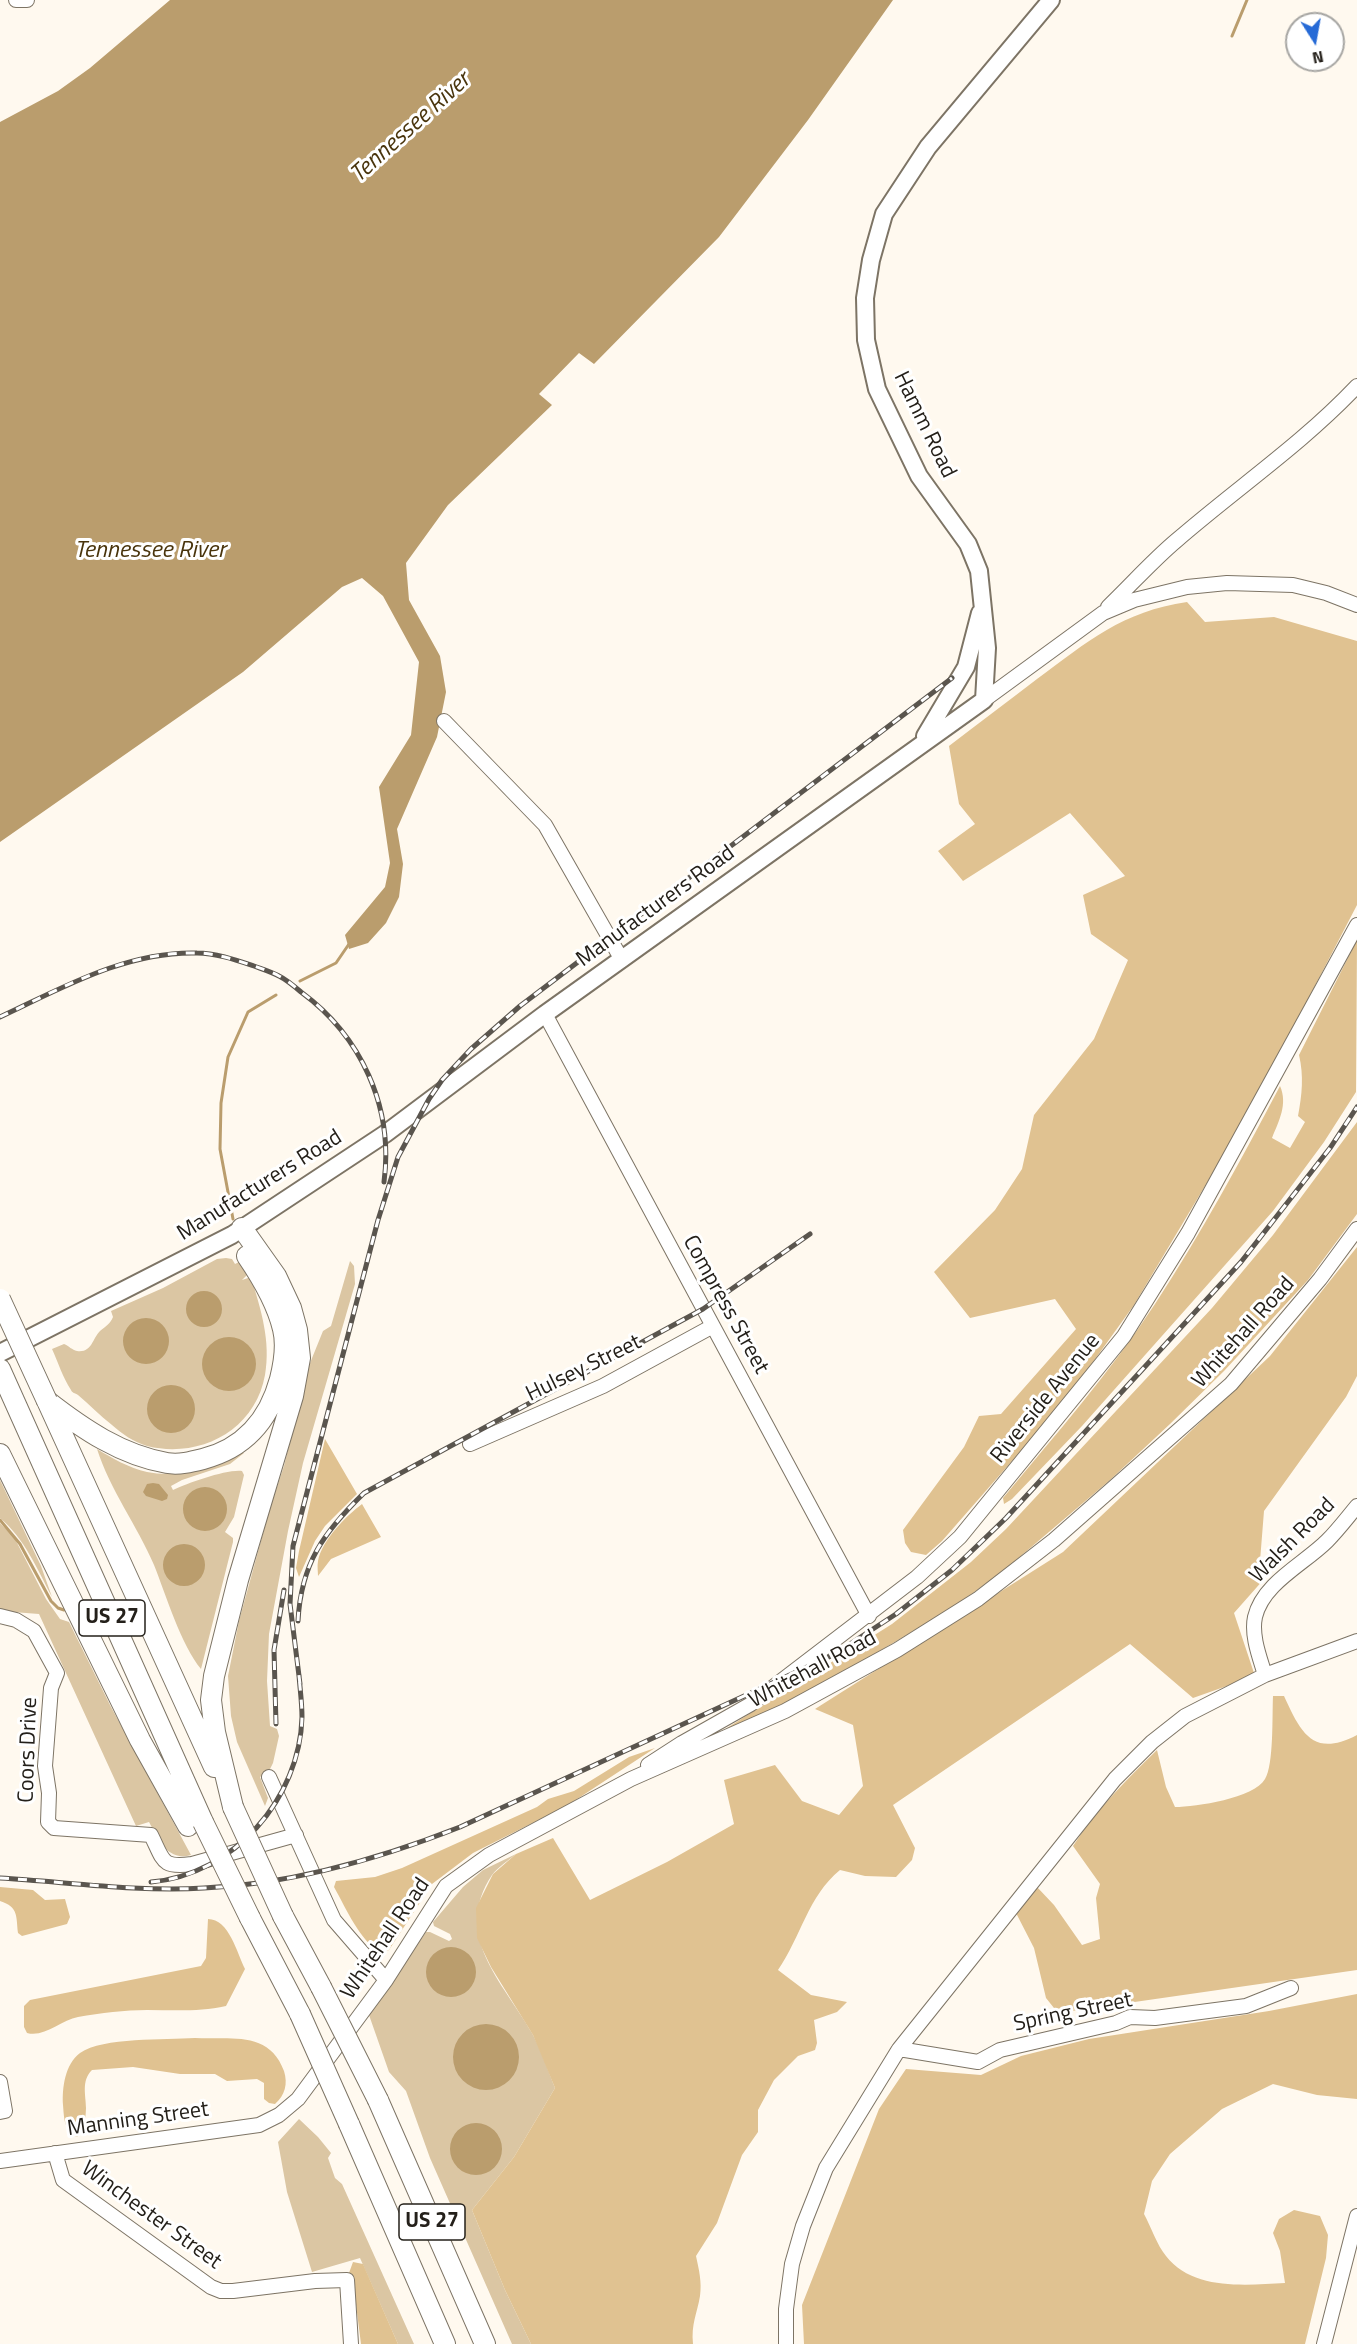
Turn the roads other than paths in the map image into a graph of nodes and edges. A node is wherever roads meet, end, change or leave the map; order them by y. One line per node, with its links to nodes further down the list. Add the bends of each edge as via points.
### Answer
1 (16, 0): 2 (street)
2 (27, 0)
3 (1051, 0): 5 (main road, Hamm Road, via 928,147 884,214 865,298 866,340 877,389 919,476 968,544 979,571)
4 (1357, 386): 7 (street, via 1259,476 1176,540)
5 (983, 598): 8 (main road, Hamm Road, via 987,648); 10 (main road, via 966,668)
6 (1357, 605): 7 (street, Manufacturers Road, via 1293,585 1227,583 1187,587 1134,600)
7 (1102, 613): 8 (street, Manufacturers Road)
8 (984, 700): 10 (main road, Manufacturers Road)
9 (444, 721): 12 (street, via 544,825)
10 (921, 743): 12 (main road, Manufacturers Road)
11 (1357, 925): 25 (street, Riverside Avenue, via 1188,1233 1124,1336 960,1537)
12 (622, 960): 13 (main road, Manufacturers Road)
13 (545, 1014): 15 (main road, Manufacturers Road, via 385,1134); 17 (street, Compress Street)
14 (1357, 1229): 29 (street, Whitehall Road, via 1231,1384 1054,1540 978,1599 897,1650 785,1712)
15 (237, 1232): 18 (main road, Manufacturers Road); 20 (highway, via 283,1330 284,1366 274,1400 251,1434 214,1456 167,1463 96,1437); 30 (highway, via 276,1276 291,1308 300,1358 293,1396 214,1676 211,1700 215,1732)
16 (0, 1299): 20 (highway, US 27, bridge)
17 (713, 1326): 21 (street, Hulsey Street, via 603,1386); 25 (street, Compress Street)
18 (0, 1353)
19 (0, 1369): 31 (highway, US 27)
20 (47, 1401): 30 (highway, US 27)
21 (470, 1444)
22 (0, 1454): 31 (highway, via 140,1740)
23 (1357, 1506): 27 (street, Walsh Road, via 1327,1541 1278,1582 1262,1601 1255,1618 1255,1639)
24 (0, 1616): 32 (street, Coors Drive, via 34,1631 57,1673 51,1688 45,1766 48,1822 54,1828 152,1835 163,1860 175,1866)
25 (869, 1616): 29 (street, Riverside Avenue, via 751,1704 653,1761)
26 (1357, 1641): 27 (street)
27 (1265, 1676): 35 (street, via 1185,1716 1115,1779)
28 (268, 1777): 32 (street)
29 (631, 1779): 33 (street, Whitehall Road, via 489,1856 446,1886)
30 (233, 1807): 44 (highway, US 27, bridge, via 283,1916 378,2100)
31 (196, 1824): 43 (highway, US 27, bridge, via 300,2014)
32 (296, 1835): 33 (street, via 334,1920)
33 (386, 1980): 38 (street, Whitehall Road, via 298,2099)
34 (1291, 1988): 35 (street, Spring Street, via 1246,2006 1155,2018 1130,2017 1000,2050 978,2061)
35 (898, 2049): 45 (street, via 826,2168 803,2226 792,2264)
36 (0, 2082): 37 (street, via 5,2111)
37 (0, 2112)
38 (279, 2115): 39 (street, Manning Street, via 259,2125)
39 (55, 2153): 40 (street, Manning Street); 42 (street, Winchester Street, via 63,2180 211,2287 233,2291 347,2280)
40 (0, 2161)
41 (1357, 2217): 46 (street)
42 (351, 2344)
43 (445, 2344)
44 (485, 2344)
45 (786, 2344)
46 (1324, 2344)

